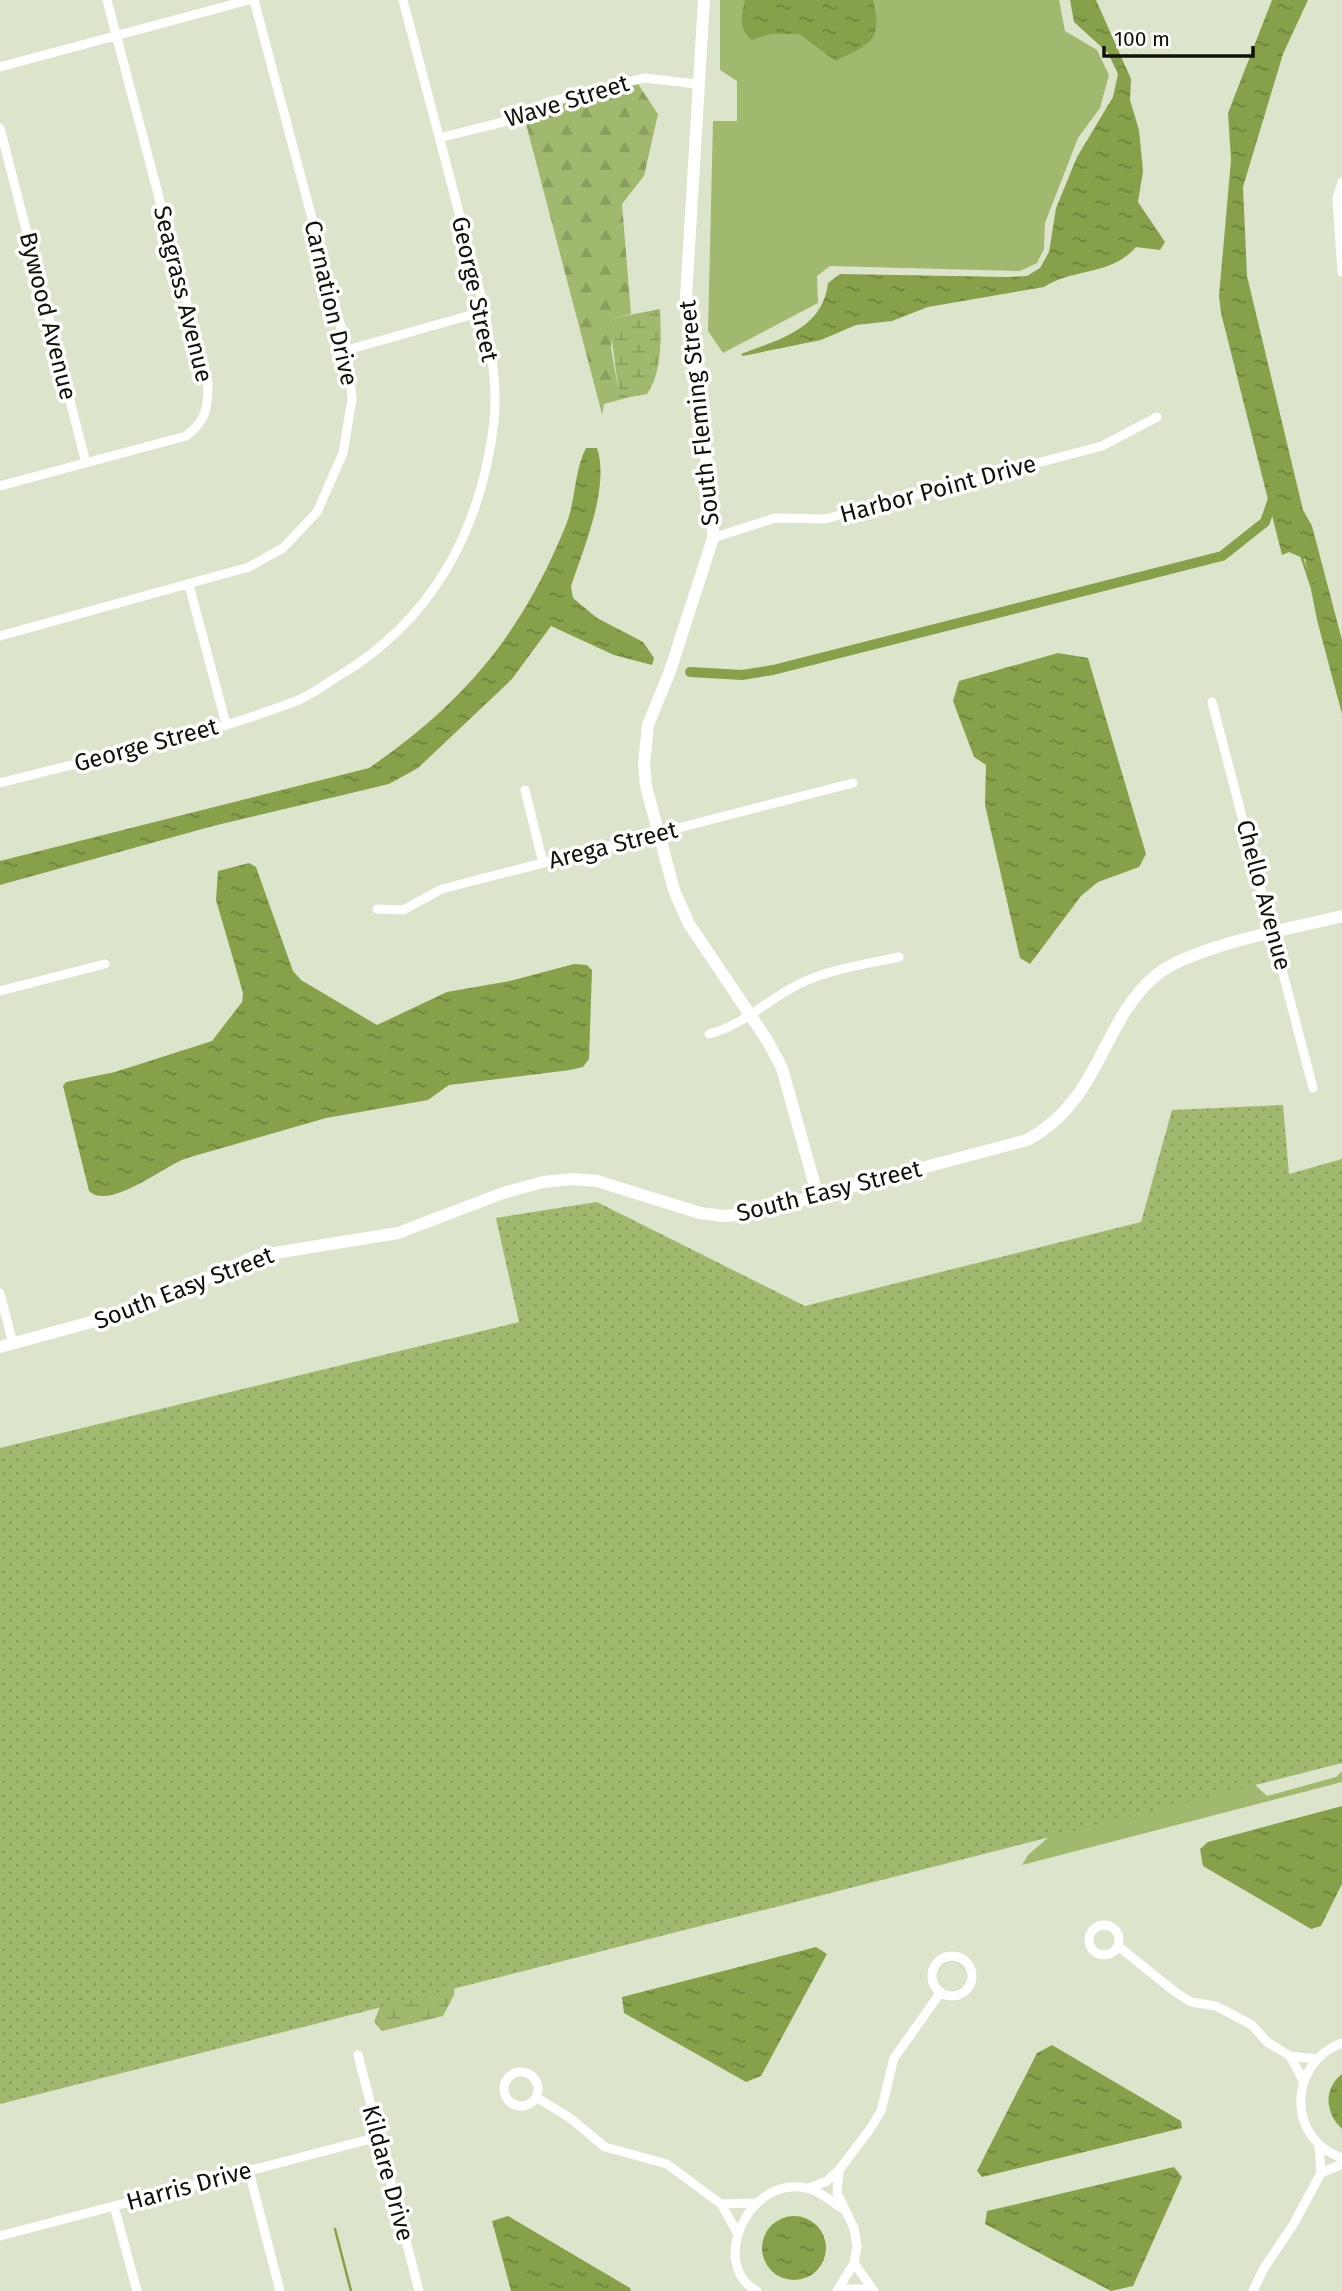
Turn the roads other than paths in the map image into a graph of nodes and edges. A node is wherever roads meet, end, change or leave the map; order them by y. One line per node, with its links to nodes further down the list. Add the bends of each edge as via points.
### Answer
1 (107, 0): 5 (street, Seagrass Avenue)
2 (252, 0): 5 (street); 13 (street, Carnation Drive)
3 (403, 0): 9 (street, George Street)
4 (704, 0): 7 (street, South Fleming Street)
5 (116, 37): 6 (street); 15 (street, Seagrass Avenue, via 208,384 208,409 199,426 186,436)
6 (0, 67)
7 (697, 84): 9 (street, Wave Street, via 644,78 548,102 519,118); 17 (street, South Fleming Street, via 686,297)
8 (0, 128): 15 (street, Bywood Avenue)
9 (439, 138): 12 (street, George Street)
10 (1342, 183): 11 (street, via 1337,199)
11 (1342, 272)
12 (485, 311): 13 (street); 21 (street, George Street, via 493,361 494,420 482,485 461,545 420,611 369,658 298,700)
13 (347, 350): 18 (street, Carnation Drive, via 352,399 343,453 317,512 283,548 249,567)
14 (1157, 417): 17 (street, Harbor Point Drive, via 1102,446 825,519 775,518)
15 (86, 463): 16 (street, Seagrass Avenue)
16 (0, 486)
17 (713, 538): 25 (street, South Fleming Street, via 648,725 644,764)
18 (189, 584): 19 (street, Carnation Drive); 21 (street)
19 (0, 636)
20 (1212, 702): 29 (street, Chello Avenue)
21 (226, 724): 22 (street, George Street)
22 (0, 783)
23 (853, 783): 25 (street, Arega Street)
24 (525, 790): 26 (street)
25 (658, 834): 26 (street, Arega Street); 33 (street, South Fleming Street, via 674,890 690,924)
26 (543, 863): 27 (street, Arega Street, via 442,889 403,910)
27 (377, 909)
28 (1342, 916): 29 (street, South Easy Street)
29 (1275, 933): 35 (street, Chello Avenue); 36 (street, South Easy Street, via 1191,956 1154,976 1136,996 1082,1091 1046,1130 1027,1140)
30 (899, 957): 33 (street, via 799,984)
31 (105, 964): 32 (street)
32 (0, 991)
33 (751, 1015): 34 (street, via 731,1028); 36 (street, South Fleming Street, via 782,1068)
34 (709, 1034)
35 (1313, 1088)
36 (818, 1197): 38 (street, South Easy Street, via 723,1216 597,1181 543,1182 398,1233 256,1256 135,1310)
37 (0, 1293): 38 (street)
38 (7, 1345)
39 (1118, 1946): 43 (street, via 1175,1992 1191,2002 1236,2014)
40 (941, 1992): 40 (street, via 954,1995 966,1989 971,1974 964,1960 951,1956 935,1964 932,1978); 50 (street, via 894,2059 881,2111)
41 (1342, 2043): 44 (street)
42 (358, 2055): 47 (street, Kildare Drive)
43 (1290, 2056): 44 (street); 45 (street)
44 (1316, 2059): 45 (street)
45 (1303, 2080): 48 (street, via 1301,2116)
46 (536, 2097): 55 (street, via 605,2147 667,2164)
47 (378, 2137): 51 (street, Harris Drive); 66 (street, Kildare Drive)
48 (1319, 2146): 49 (street); 52 (street)
49 (1342, 2161): 52 (street)
50 (839, 2170): 53 (street); 57 (street, via 836,2193)
51 (249, 2171): 56 (street, Harris Drive); 65 (street)
52 (1321, 2173): 67 (street)
53 (809, 2188): 54 (street, via 770,2191); 57 (street)
54 (755, 2203): 55 (street); 58 (street)
55 (721, 2204): 58 (street)
56 (114, 2206): 59 (street, Harris Drive); 64 (street)
57 (844, 2209): 60 (street, via 854,2228)
58 (738, 2234): 61 (street, via 738,2267)
59 (0, 2236)
60 (854, 2263): 62 (street); 63 (street)
61 (753, 2290)
62 (838, 2290): 63 (street)
63 (872, 2290)
64 (137, 2291)
65 (279, 2291)
66 (419, 2291)
67 (1253, 2291)

